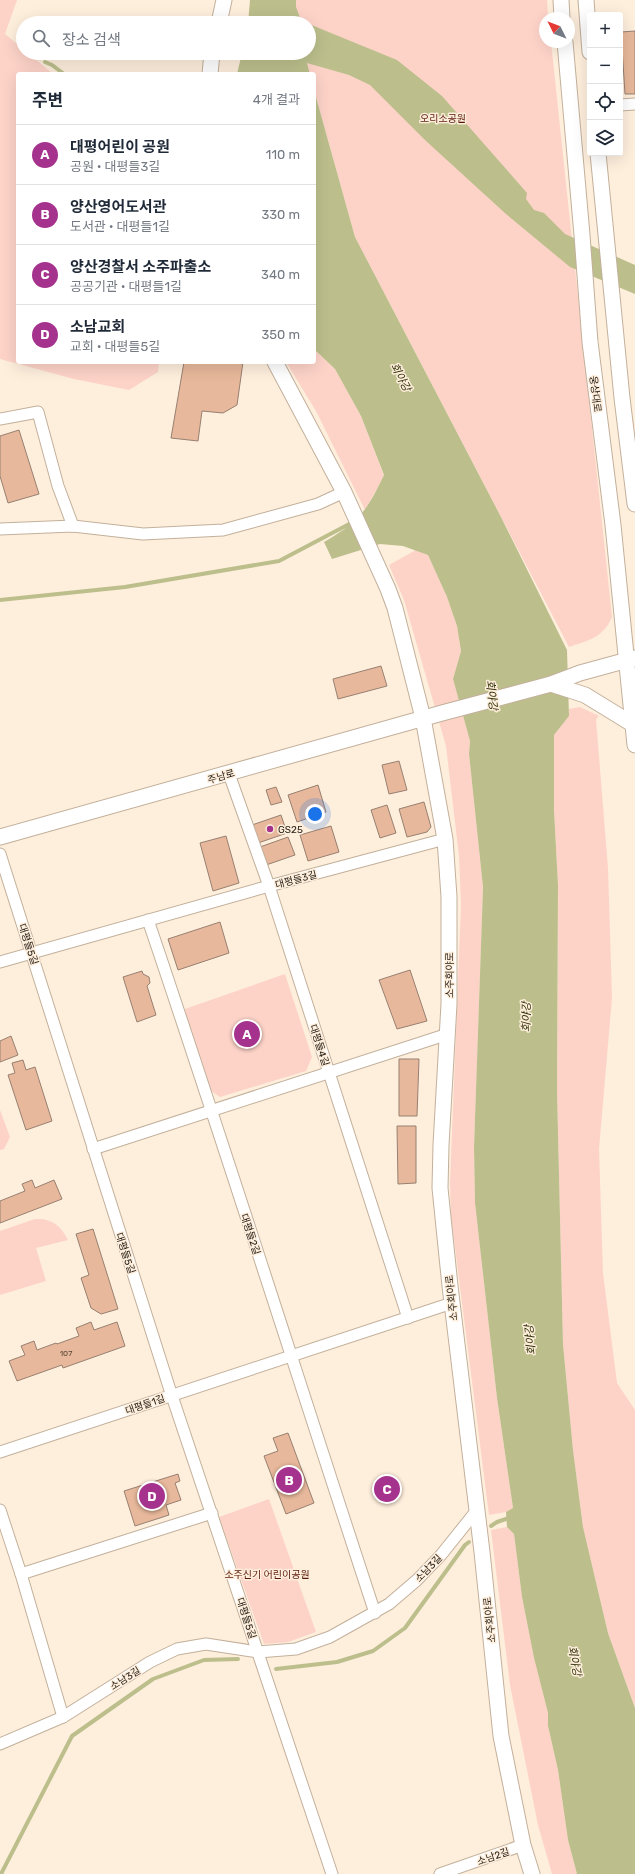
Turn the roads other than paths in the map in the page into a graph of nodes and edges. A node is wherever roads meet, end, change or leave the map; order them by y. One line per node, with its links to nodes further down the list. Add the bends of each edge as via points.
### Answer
1 (224, 0): 5 (main road)
2 (561, 0): 4 (main road)
3 (586, 0): 7 (main road)
4 (562, 12)
5 (221, 16)
6 (566, 48): 19 (main road, 웅상대로, via 590,342)
7 (590, 48)
8 (211, 60): 9 (main road)
9 (210, 72)
10 (635, 104): 11 (street)
11 (623, 105)
12 (598, 156): 16 (main road)
13 (276, 364): 15 (main road, 소주회야로)
14 (0, 418): 17 (street, via 38,412)
15 (345, 495): 17 (street, via 223,530 144,534); 21 (main road, 소주회야로, via 395,608)
16 (635, 504)
17 (72, 526): 18 (street)
18 (0, 529)
19 (631, 659): 20 (main road, 주남로); 22 (main road, 웅상대로)
20 (551, 684): 21 (main road, 주남로); 22 (main road, via 585,695)
21 (423, 718): 24 (main road, 주남로); 26 (main road, 소주회야로)
22 (634, 725): 23 (main road, 웅상대로)
23 (635, 745)
24 (230, 774): 25 (main road, 주남로); 28 (street, 대평들4길)
25 (0, 837)
26 (445, 839): 28 (street, 대평들3길); 32 (main road, 소주회야로, via 449,897)
27 (0, 854): 30 (street, 대평들5길)
28 (269, 886): 29 (street, 대평들3길); 33 (street, 대평들4길)
29 (148, 920): 30 (street, 대평들3길); 34 (street)
30 (32, 954): 31 (street, 대평들3길); 35 (street, 대평들5길)
31 (0, 962)
32 (448, 1034): 33 (street); 36 (main road, 소주회야로, via 440,1188)
33 (329, 1072): 34 (street); 37 (street, 대평들4길)
34 (212, 1111): 35 (street); 38 (street, 대평들2길)
35 (93, 1149): 39 (street, 대평들5길)
36 (452, 1303): 37 (street, 대평들1길); 42 (main road, 소주회야로)
37 (408, 1318): 38 (street, 대평들1길)
38 (290, 1357): 39 (street, 대평들1길); 45 (street)
39 (172, 1395): 40 (street, 대평들1길); 43 (street, 대평들5길)
40 (0, 1452)
41 (0, 1510): 44 (street)
42 (477, 1510): 45 (street, 소남3길, via 446,1550 417,1580); 49 (main road, 소주회야로, via 501,1736)
43 (212, 1513): 44 (street); 46 (street, 대평들5길)
44 (21, 1574): 47 (street)
45 (375, 1613): 46 (street, 소남3길, via 330,1637 296,1649)
46 (258, 1652): 47 (street, 소남3길, via 206,1644 177,1649 150,1662); 50 (street)
47 (63, 1717): 48 (street, 소남3길)
48 (0, 1744)
49 (523, 1845): 51 (street, 소남2길); 52 (main road, 소주회야로)
50 (332, 1874)
51 (440, 1874)
52 (532, 1874)

